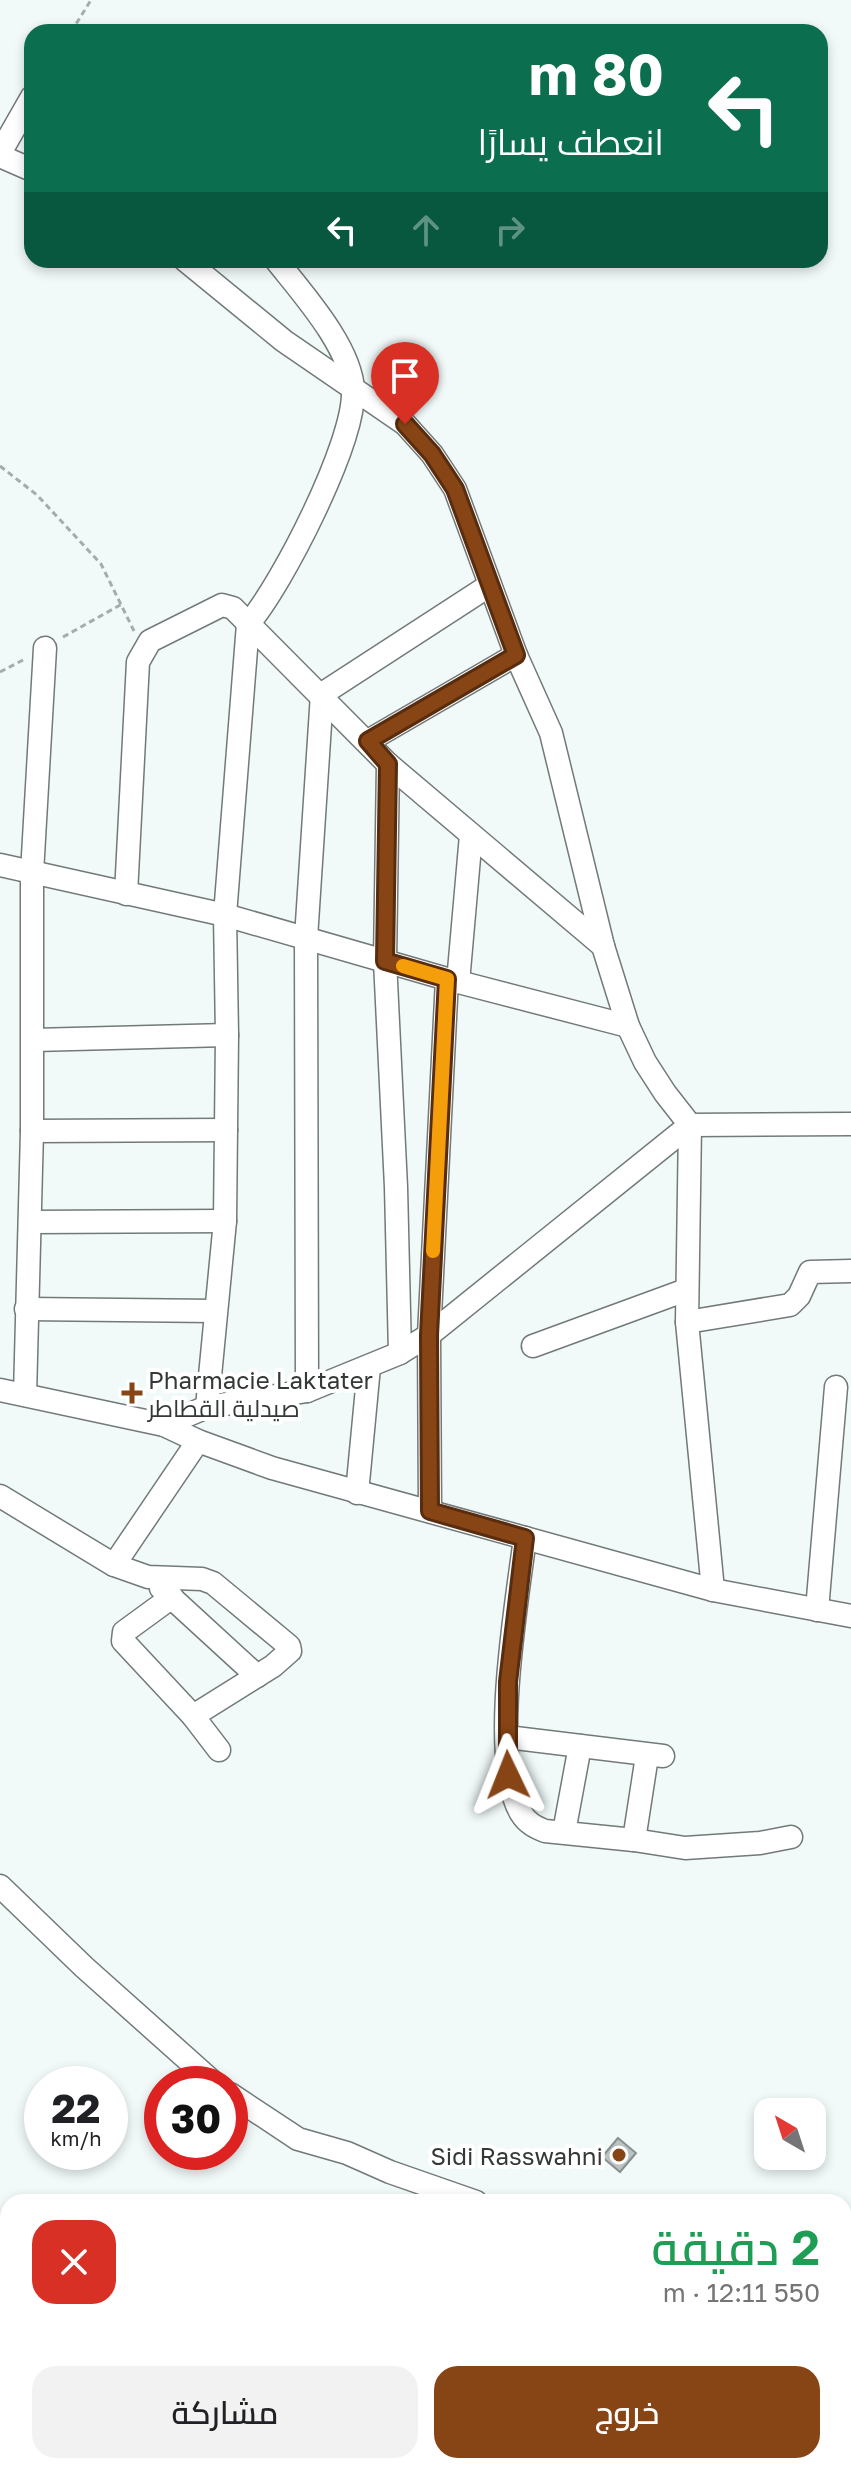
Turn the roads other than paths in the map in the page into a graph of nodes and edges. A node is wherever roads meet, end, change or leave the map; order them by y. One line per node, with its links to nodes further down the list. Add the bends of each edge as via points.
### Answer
1 (24, 111): 2 (street)
2 (0, 154): 3 (street)
3 (24, 166)
4 (196, 268): 6 (street)
5 (282, 268): 6 (street, via 345,357)
6 (354, 391): 7 (street, via 405,424 432,454 455,489); 8 (street, via 316,509 264,606)
7 (490, 585): 10 (street); 11 (street)
8 (248, 624): 11 (street); 17 (street, via 233,608 222,605 142,650); 18 (street)
9 (45, 648): 16 (street)
10 (516, 655): 12 (street); 20 (street, via 551,733)
11 (322, 694): 12 (street); 19 (street)
12 (368, 741): 13 (street)
13 (388, 764): 14 (street); 21 (street)
14 (471, 835): 20 (street); 22 (street)
15 (0, 865): 16 (street)
16 (32, 873): 17 (street); 25 (street)
17 (126, 894): 18 (street)
18 (225, 915): 19 (street); 24 (street)
19 (306, 938): 21 (street); 43 (street)
20 (603, 946): 23 (street)
21 (385, 961): 22 (street); 39 (street)
22 (453, 980): 23 (street); 37 (street)
23 (628, 1026): 27 (street, via 645,1062)
24 (227, 1035): 25 (street); 28 (street)
25 (34, 1040): 29 (street)
26 (851, 1124): 27 (street)
27 (690, 1125): 33 (street); 37 (street)
28 (226, 1130): 29 (street); 30 (street)
29 (32, 1131): 31 (street)
30 (225, 1221): 31 (street); 35 (street)
31 (31, 1222): 34 (street)
32 (851, 1271): 36 (street, via 810,1272 790,1305)
33 (686, 1290): 36 (street); 38 (street)
34 (26, 1309): 35 (street); 44 (street)
35 (215, 1311): 45 (street)
36 (687, 1322): 54 (street)
37 (429, 1335): 39 (street); 50 (street)
38 (533, 1346)
39 (400, 1353): 40 (street)
40 (369, 1367): 43 (street); 48 (street)
41 (836, 1387): 56 (street)
42 (0, 1390): 44 (street)
43 (307, 1391): 45 (street)
44 (25, 1395): 46 (street)
45 (207, 1407): 46 (street)
46 (164, 1425): 47 (street)
47 (198, 1441): 48 (street); 52 (street)
48 (357, 1493): 50 (street)
49 (0, 1496): 52 (street)
50 (430, 1511): 51 (street)
51 (525, 1538): 54 (street); 60 (street)
52 (114, 1565): 53 (street)
53 (148, 1577): 55 (street); 58 (street, via 213,1583 284,1640 290,1651)
54 (713, 1590): 56 (street)
55 (172, 1597): 58 (street); 59 (street, via 122,1636)
56 (817, 1610): 57 (street)
57 (851, 1616)
58 (257, 1676): 59 (street)
59 (193, 1716): 62 (street)
60 (507, 1737): 61 (street); 63 (street, via 508,1775 523,1817 534,1827)
61 (580, 1746): 63 (street); 65 (street, via 655,1756)
62 (219, 1750)
63 (564, 1832): 65 (street)
64 (791, 1837): 65 (street, via 685,1848)
65 (634, 1840)
66 (0, 1886): 67 (street)
67 (195, 2066)
68 (248, 2106): 69 (street, via 298,2139)
69 (453, 2194)

